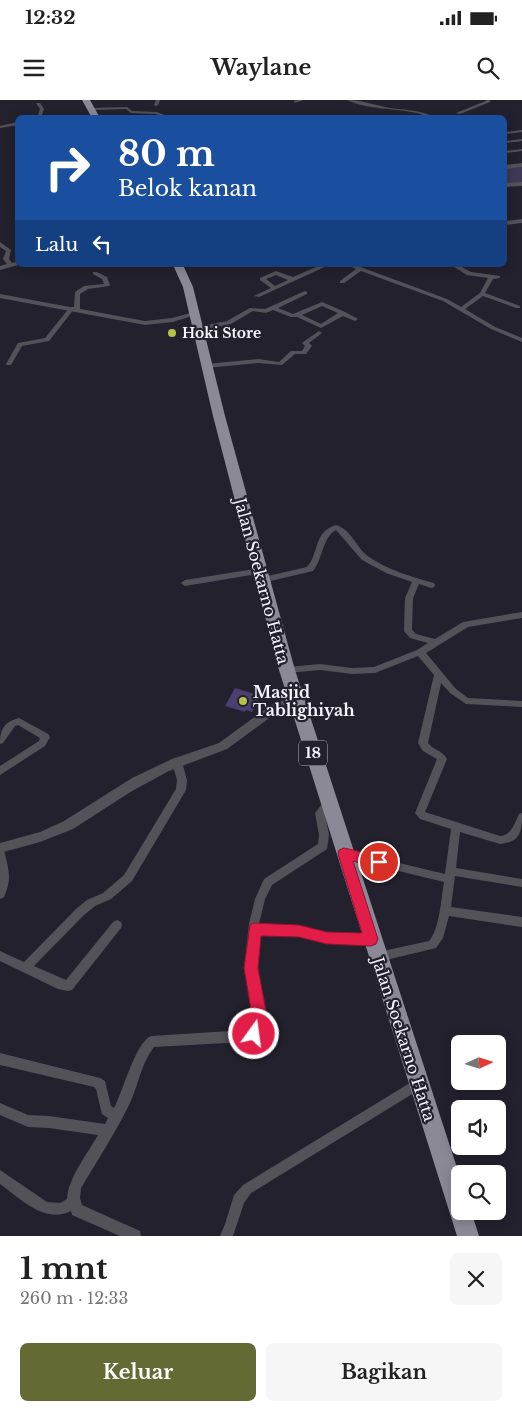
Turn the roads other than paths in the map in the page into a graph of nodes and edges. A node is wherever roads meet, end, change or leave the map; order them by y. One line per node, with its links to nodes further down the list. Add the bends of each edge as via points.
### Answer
1 (86, 100): 6 (highway)
2 (349, 100): 4 (street)
3 (488, 100): 7 (street)
4 (361, 101): 11 (street)
5 (38, 104): 8 (street, via 42,110)
6 (94, 113): 9 (street, via 127,108)
7 (458, 113)
8 (40, 115)
9 (130, 115): 10 (street)
10 (162, 115)
11 (426, 115)
12 (15, 124): 13 (street)
13 (0, 127)
14 (522, 131): 15 (street)
15 (507, 133)
16 (522, 140): 17 (street)
17 (507, 142)
18 (522, 150): 19 (street)
19 (507, 152)
20 (522, 166): 21 (street)
21 (507, 167)
22 (522, 184): 23 (street)
23 (507, 185)
24 (507, 222): 25 (street)
25 (522, 222)
26 (0, 244): 28 (street, via 9,251 6,259)
27 (15, 264): 28 (street)
28 (10, 265): 33 (street)
29 (179, 267): 50 (highway, Jalan Soekarno Hatta / 18, via 188,287)
30 (321, 267): 36 (street)
31 (355, 267): 34 (street)
32 (457, 267): 40 (street, via 469,274 497,277 492,278)
33 (0, 268)
34 (360, 269): 37 (street); 46 (street, via 411,286)
35 (95, 273): 44 (street, via 105,278 106,285 80,289 76,293 78,303)
36 (292, 280): 38 (street); 38 (street, via 276,274 262,279)
37 (342, 282)
38 (275, 288): 42 (street)
39 (305, 293): 45 (street)
40 (482, 294): 43 (street); 46 (street)
41 (0, 296): 44 (street)
42 (257, 296)
43 (518, 307)
44 (74, 308): 50 (street, via 151,324); 53 (street, via 47,340 20,344)
45 (272, 308): 48 (street, via 288,316); 50 (street, via 264,312 252,309 229,323)
46 (462, 309): 52 (street, via 493,328)
47 (344, 313): 48 (street, via 322,304); 48 (street, via 320,326); 49 (street)
48 (298, 315)
49 (355, 319)
50 (196, 322): 54 (highway, Jalan Soekarno Hatta / 18)
51 (319, 333): 54 (street, via 305,343 309,346 304,353 293,352 277,365 258,361)
52 (522, 340)
53 (9, 364)
54 (206, 366): 55 (highway, Jalan Soekarno Hatta / 18)
55 (261, 575): 56 (street, via 312,568 328,530 336,527 343,530 366,558); 57 (street); 62 (highway, Jalan Soekarno Hatta / 18)
56 (417, 581): 58 (street); 60 (street, via 410,598 408,630 413,636)
57 (185, 583)
58 (431, 585)
59 (522, 615): 60 (street, via 466,624)
60 (434, 642): 61 (street)
61 (420, 652): 62 (street, via 365,672 320,666); 63 (street)
62 (287, 670): 64 (highway, Jalan Soekarno Hatta / 18)
63 (439, 674): 65 (street, via 466,701); 71 (street, via 424,743 427,750 442,759 420,813)
64 (296, 699): 67 (street, via 270,710 225,745); 69 (highway, Jalan Soekarno Hatta / 18)
65 (522, 704)
66 (0, 740): 68 (street, via 12,723 18,721 45,737 42,743)
67 (176, 762): 72 (street, via 120,790 61,829); 85 (street, via 182,780 181,790 128,878 108,896 80,912)
68 (0, 771)
69 (328, 803): 74 (highway, Jalan Soekarno Hatta / 18); 81 (street, via 320,813 323,846 263,888)
70 (522, 817): 71 (street, via 514,836 506,840)
71 (456, 827): 75 (street)
72 (0, 848)
73 (0, 854): 77 (street, via 5,877)
74 (344, 854): 75 (street); 82 (highway, Jalan Soekarno Hatta / 18)
75 (450, 875): 76 (street); 78 (street)
76 (522, 883)
77 (0, 894)
78 (445, 911): 79 (street); 84 (street, via 438,938 432,945)
79 (522, 922)
80 (116, 926): 85 (street, via 68,986)
81 (254, 929): 82 (street, via 299,931 327,938); 89 (street, via 250,960 260,1015 254,1034 151,1042)
82 (371, 939): 84 (highway, Jalan Soekarno Hatta / 18)
83 (0, 956): 85 (street)
84 (377, 957): 87 (highway, Jalan Soekarno Hatta / 18)
85 (25, 968)
86 (0, 1059): 89 (street, via 96,1082 100,1085 106,1110)
87 (418, 1084): 94 (street, via 247,1189 237,1200); 95 (highway, Jalan Soekarno Hatta / 18)
88 (0, 1108): 90 (street, via 28,1121)
89 (116, 1116): 90 (street)
90 (107, 1130): 92 (street, via 76,1185)
91 (0, 1176): 92 (street, via 45,1208 61,1209)
92 (73, 1203): 93 (street, via 84,1214)
93 (135, 1236)
94 (226, 1236)
95 (468, 1236)

